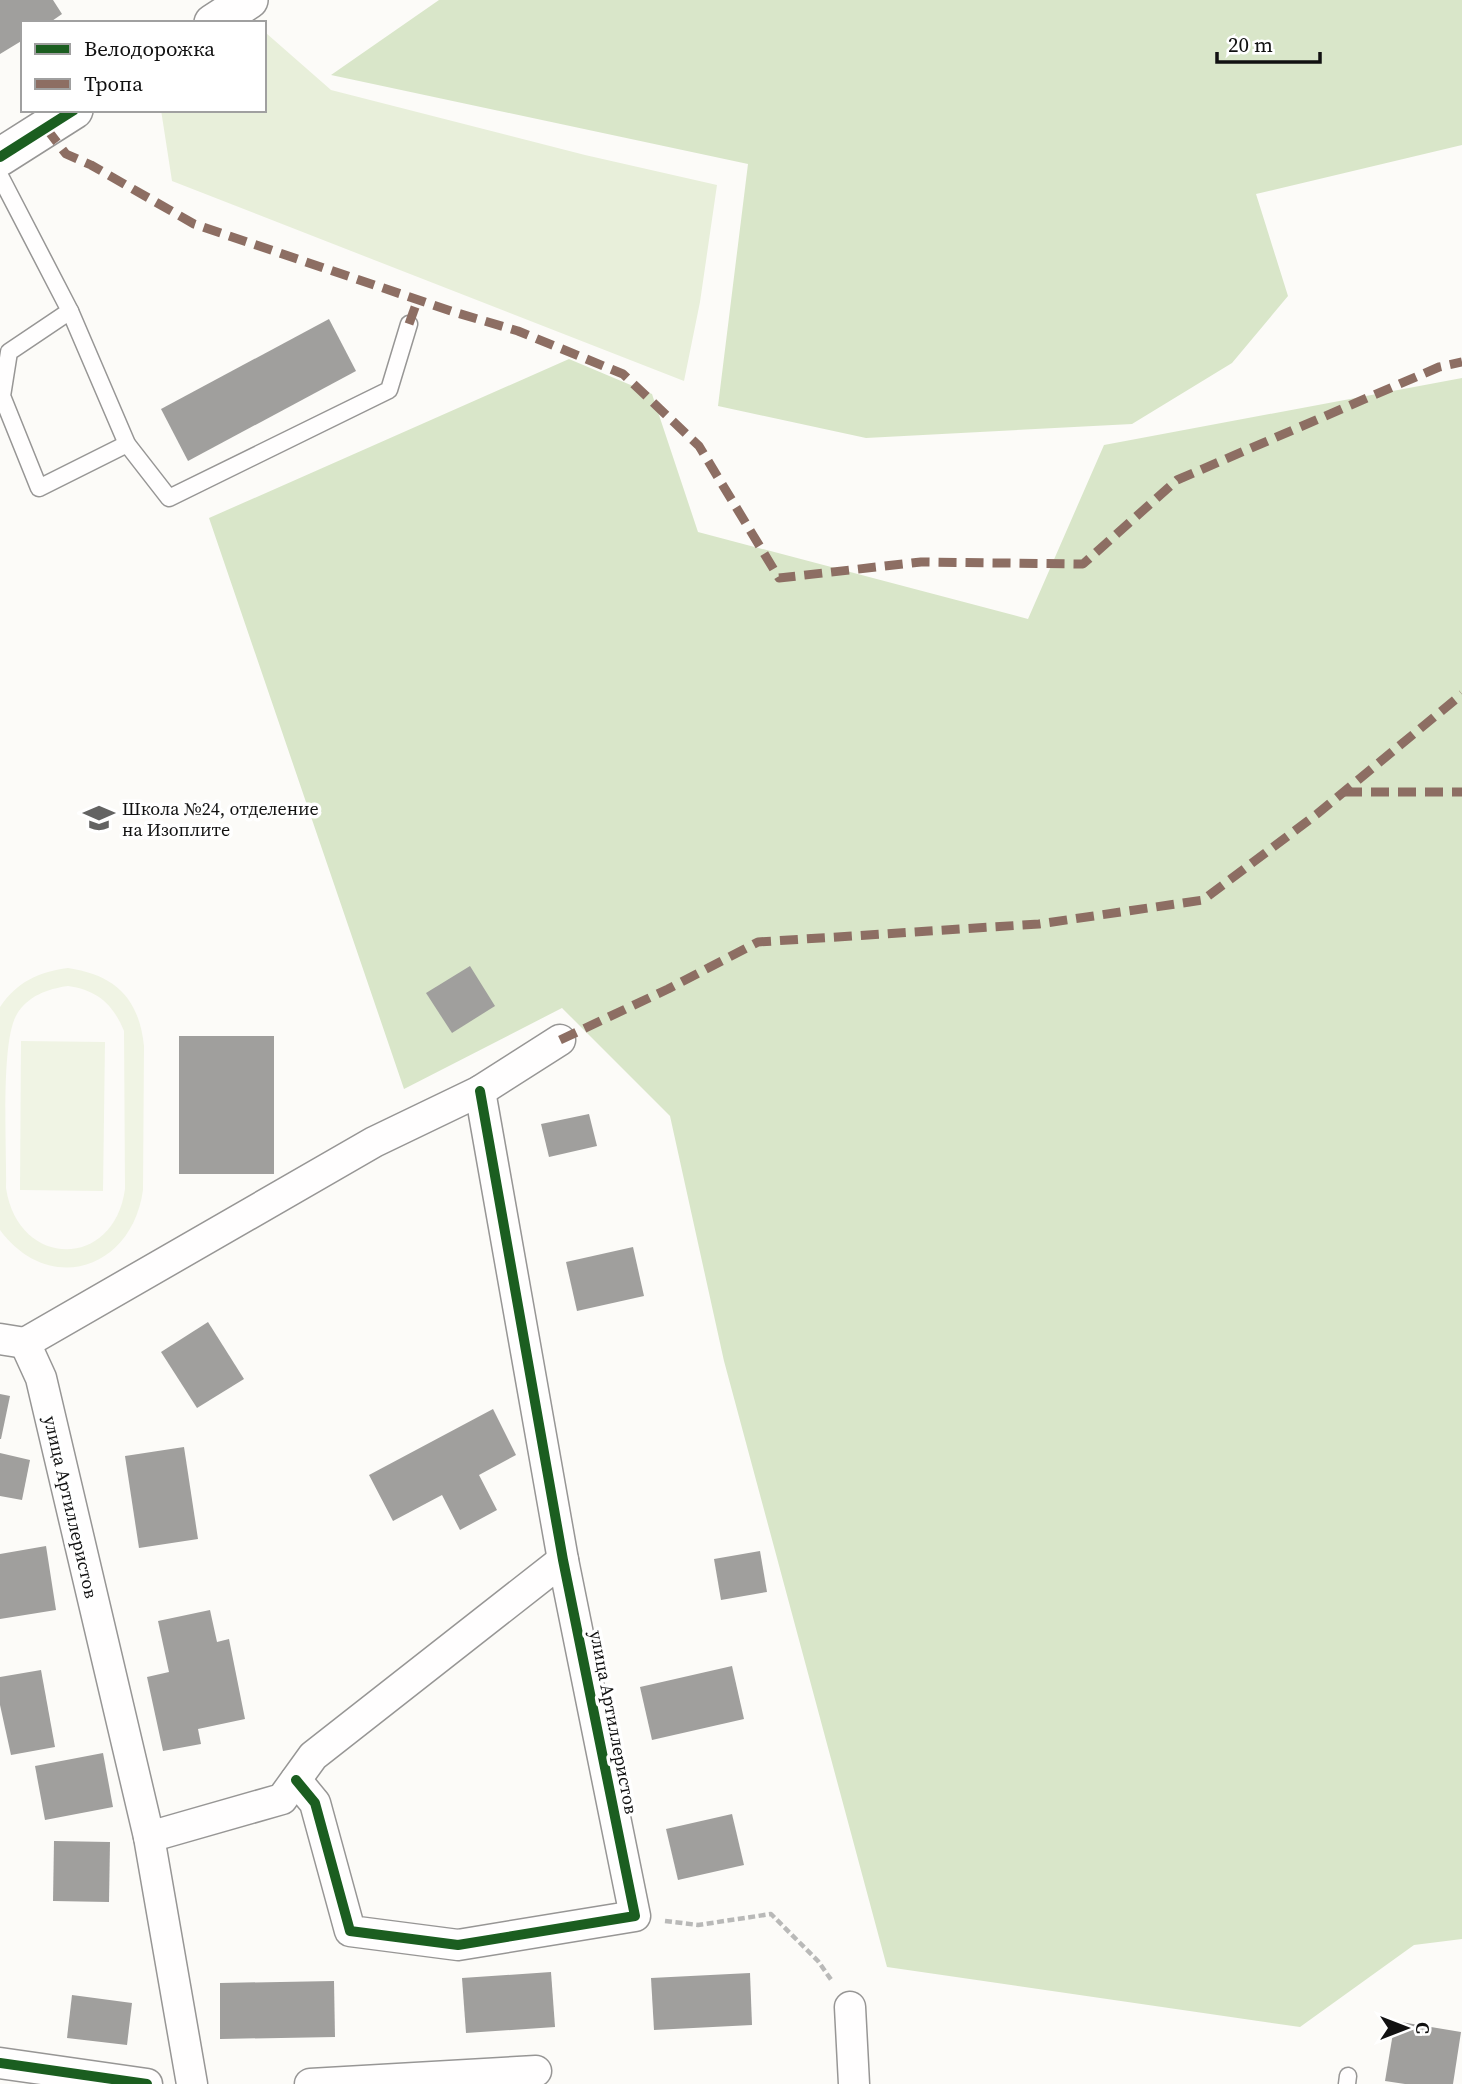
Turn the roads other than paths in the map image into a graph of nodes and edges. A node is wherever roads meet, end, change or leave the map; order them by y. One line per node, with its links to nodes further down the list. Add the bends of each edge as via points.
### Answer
1 (249, 0): 2 (street)
2 (216, 21)
3 (71, 112): 4 (street)
4 (0, 158)
5 (0, 176): 6 (lane)
6 (70, 312): 8 (lane); 8 (lane, via 9,352 2,396 39,488)
7 (409, 324): 8 (lane, via 389,390 169,498)
8 (127, 444)
9 (560, 1040): 10 (street)
10 (480, 1091): 11 (street, via 374,1142); 12 (street, улица Артиллеристов)
11 (12, 1341): 14 (street, улица Артиллеристов, via 41,1378)
12 (563, 1560): 13 (street, via 313,1756); 13 (street, улица Артиллеристов, via 635,1916 458,1945 350,1931 314,1803)
13 (296, 1780): 14 (street, via 282,1799)
14 (149, 1837): 19 (street, улица Артиллеристов)
15 (850, 2007): 21 (street)
16 (0, 2063): 18 (street)
17 (536, 2071): 20 (street)
18 (147, 2084)
19 (192, 2084)
20 (310, 2084)
21 (854, 2084)

